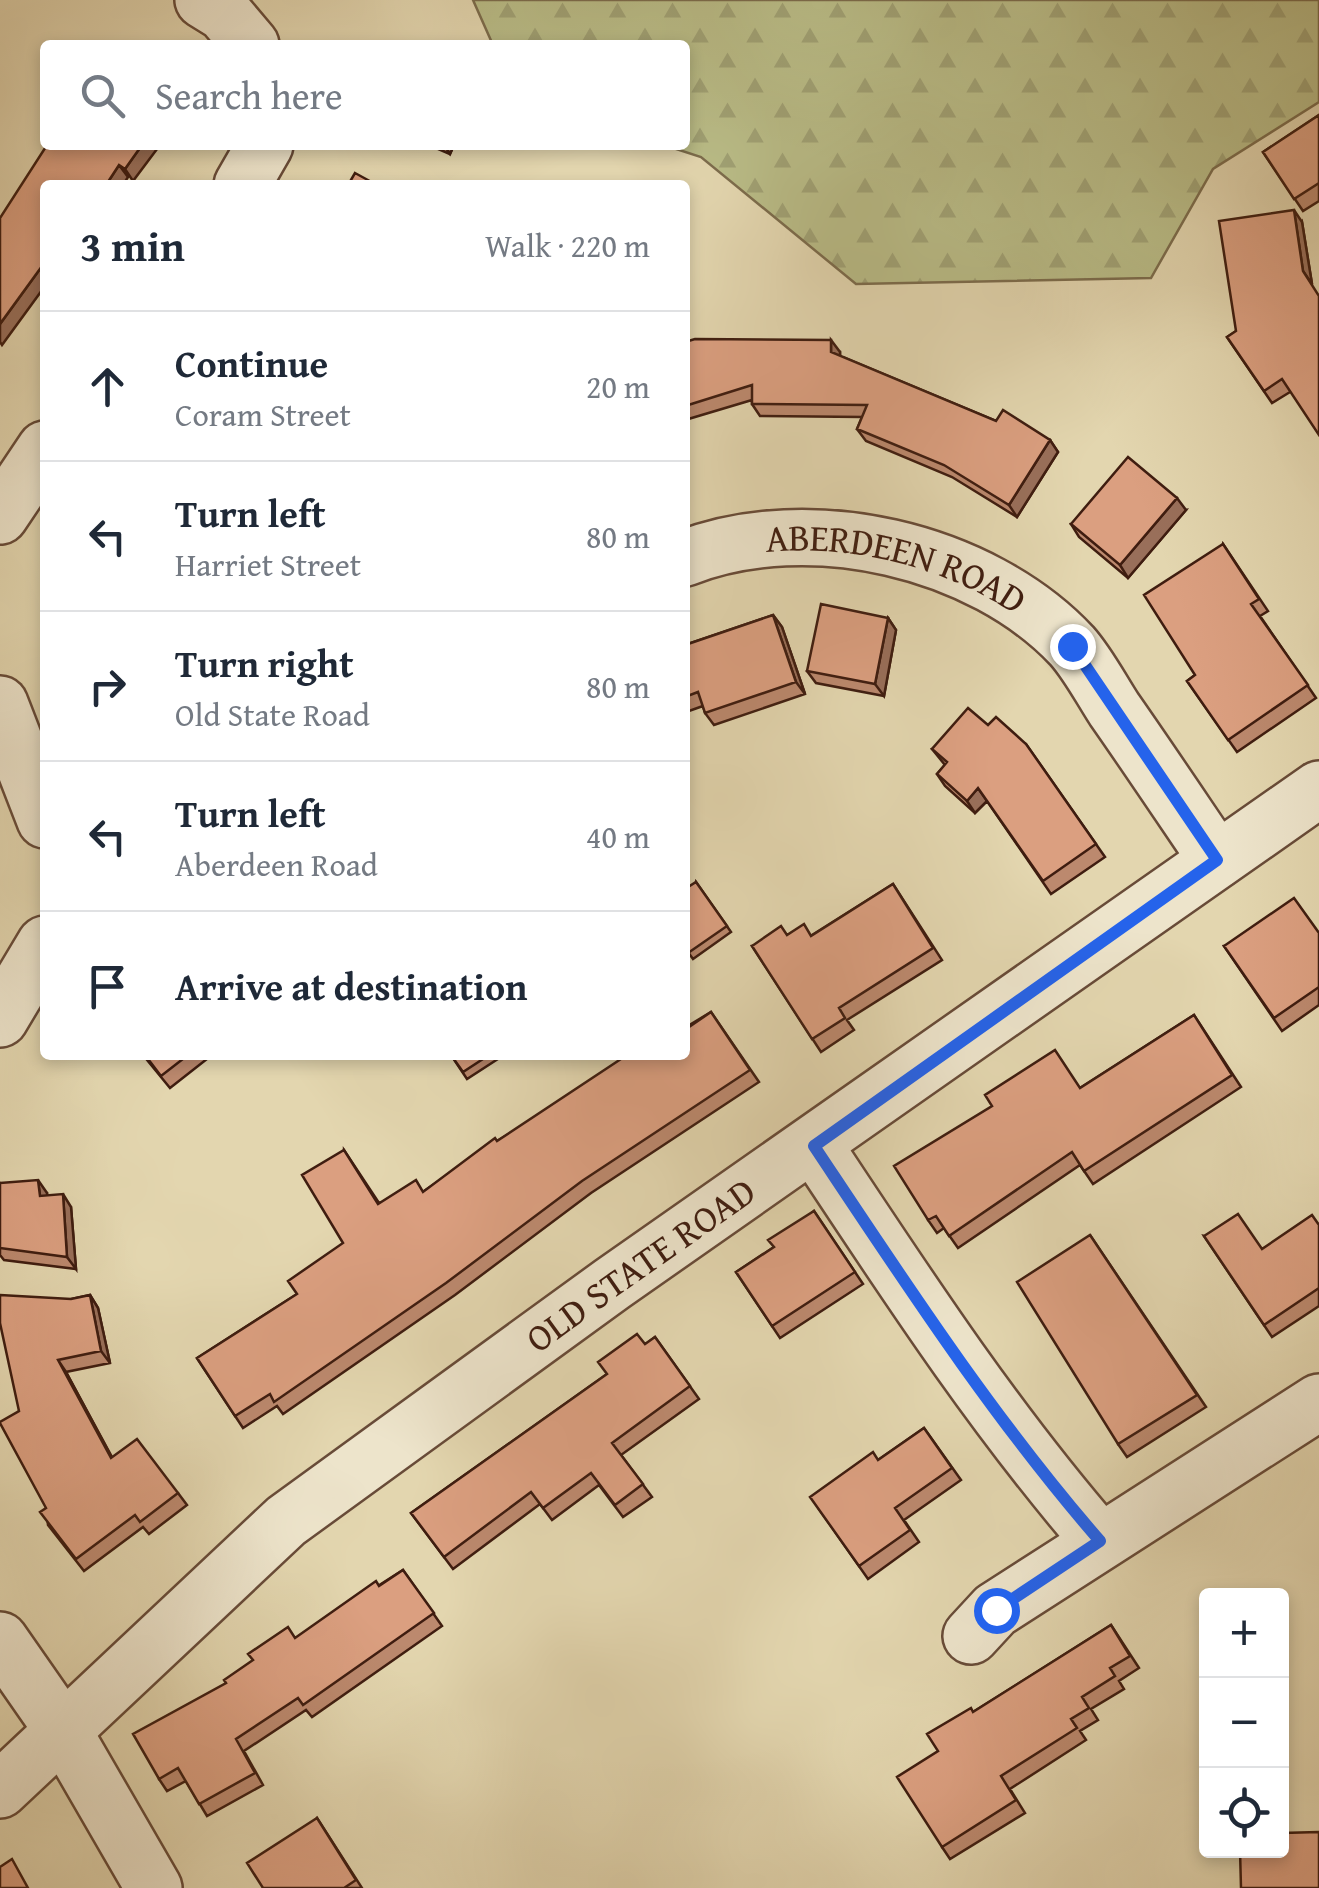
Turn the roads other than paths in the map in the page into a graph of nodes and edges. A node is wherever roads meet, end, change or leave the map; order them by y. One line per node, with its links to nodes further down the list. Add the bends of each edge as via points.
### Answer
1 (203, 0): 2 (street)
2 (247, 40)
3 (262, 150): 4 (street)
4 (245, 180)
5 (40, 456): 6 (street)
6 (0, 516)
7 (690, 557): 11 (street, ABERDEEN ROAD, via 782,538 849,540 934,560 995,586 1072,646)
8 (0, 704): 10 (street)
9 (1319, 789): 11 (street, OLD STATE ROAD)
10 (40, 807)
11 (1217, 860): 14 (street, OLD STATE ROAD)
12 (40, 952): 13 (street)
13 (0, 1019)
14 (814, 1146): 16 (street, via 973,1379); 19 (street, OLD STATE ROAD, via 286,1521)
15 (1319, 1402): 16 (street)
16 (1100, 1541): 17 (street, via 996,1610)
17 (971, 1636)
18 (0, 1640): 19 (street)
19 (62, 1729): 20 (street, OLD STATE ROAD); 21 (street)
20 (0, 1790)
21 (154, 1888)

